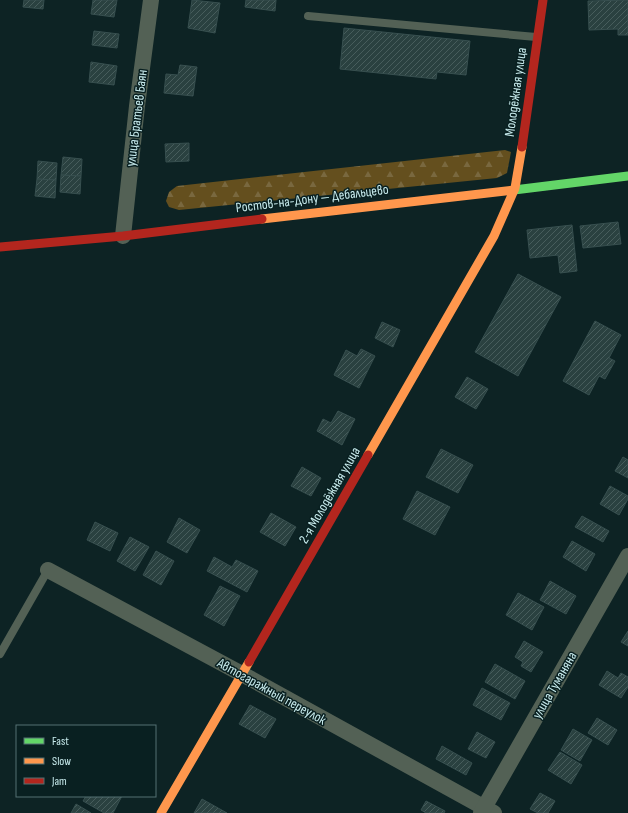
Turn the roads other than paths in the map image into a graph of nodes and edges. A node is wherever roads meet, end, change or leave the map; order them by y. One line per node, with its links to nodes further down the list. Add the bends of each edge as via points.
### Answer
1 (151, 0): 7 (street, улица Братьев Баян)
2 (543, 0): 4 (street, Молодёжная улица)
3 (308, 16): 4 (lane)
4 (537, 37): 6 (street, Молодёжная улица)
5 (628, 176): 6 (street, Ростов-на-Дону — Дебальцево)
6 (515, 188): 7 (street, Ростов-на-Дону — Дебальцево); 12 (street, 2-я Молодёжная улица, via 494,236)
7 (123, 236): 8 (street, Ростов-на-Дону — Дебальцево)
8 (0, 247)
9 (628, 556): 13 (street, улица Туманяна)
10 (48, 570): 11 (lane); 12 (street, Автогаражный переулок)
11 (0, 654)
12 (242, 674): 13 (street, Автогаражный переулок); 14 (street, 2-я Молодёжная улица)
13 (486, 811)
14 (161, 813)

